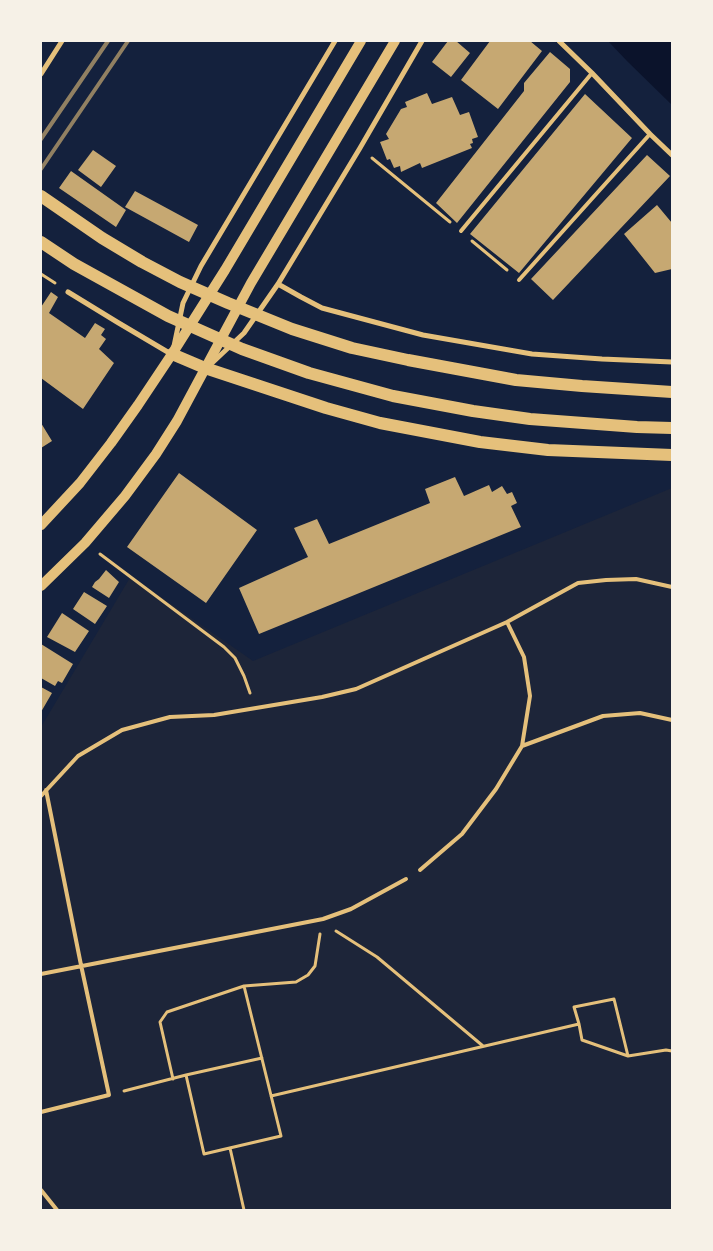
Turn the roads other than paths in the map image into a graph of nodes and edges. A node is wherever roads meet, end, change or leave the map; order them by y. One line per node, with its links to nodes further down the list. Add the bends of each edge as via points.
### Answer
1 (62, 41): 8 (street)
2 (335, 41): 17 (street, via 202,266 183,303)
3 (361, 41): 17 (main road)
4 (395, 41): 19 (main road, via 251,283)
5 (422, 41): 15 (street)
6 (559, 41): 7 (street)
7 (592, 73): 9 (street); 12 (lane)
8 (41, 74)
9 (650, 134): 10 (street); 14 (lane)
10 (672, 155)
11 (41, 196): 20 (main road, via 102,238 157,270 300,332 352,348 516,380)
12 (461, 231)
13 (41, 242): 21 (main road, via 168,316 242,349 309,373 393,396 521,418)
14 (519, 280)
15 (278, 284): 18 (street, via 322,308 423,335 532,354); 19 (street, via 244,333)
16 (68, 292): 17 (street)
17 (172, 354): 19 (main road); 23 (main road, via 80,483)
18 (672, 362)
19 (206, 368): 22 (main road, via 380,423 480,442 548,450); 24 (main road, via 177,421 125,496 85,543)
20 (672, 392)
21 (672, 428)
22 (672, 455)
23 (41, 525)
24 (41, 586)
25 (672, 587): 26 (lane, via 636,579 578,583)
26 (507, 622): 28 (lane, via 524,657 530,696); 29 (lane, via 356,689 214,715 170,717 122,730 78,756)
27 (672, 720): 28 (lane, via 640,713 603,716)
28 (522, 746): 31 (lane, via 496,789 462,834)
29 (46, 790): 30 (lane); 33 (lane)
30 (41, 796)
31 (420, 870)
32 (406, 879): 33 (lane, via 351,909 323,919)
33 (81, 965): 34 (lane); 35 (lane, via 109,1095)
34 (41, 974)
35 (41, 1112)
36 (41, 1190): 37 (lane)
37 (57, 1210)

